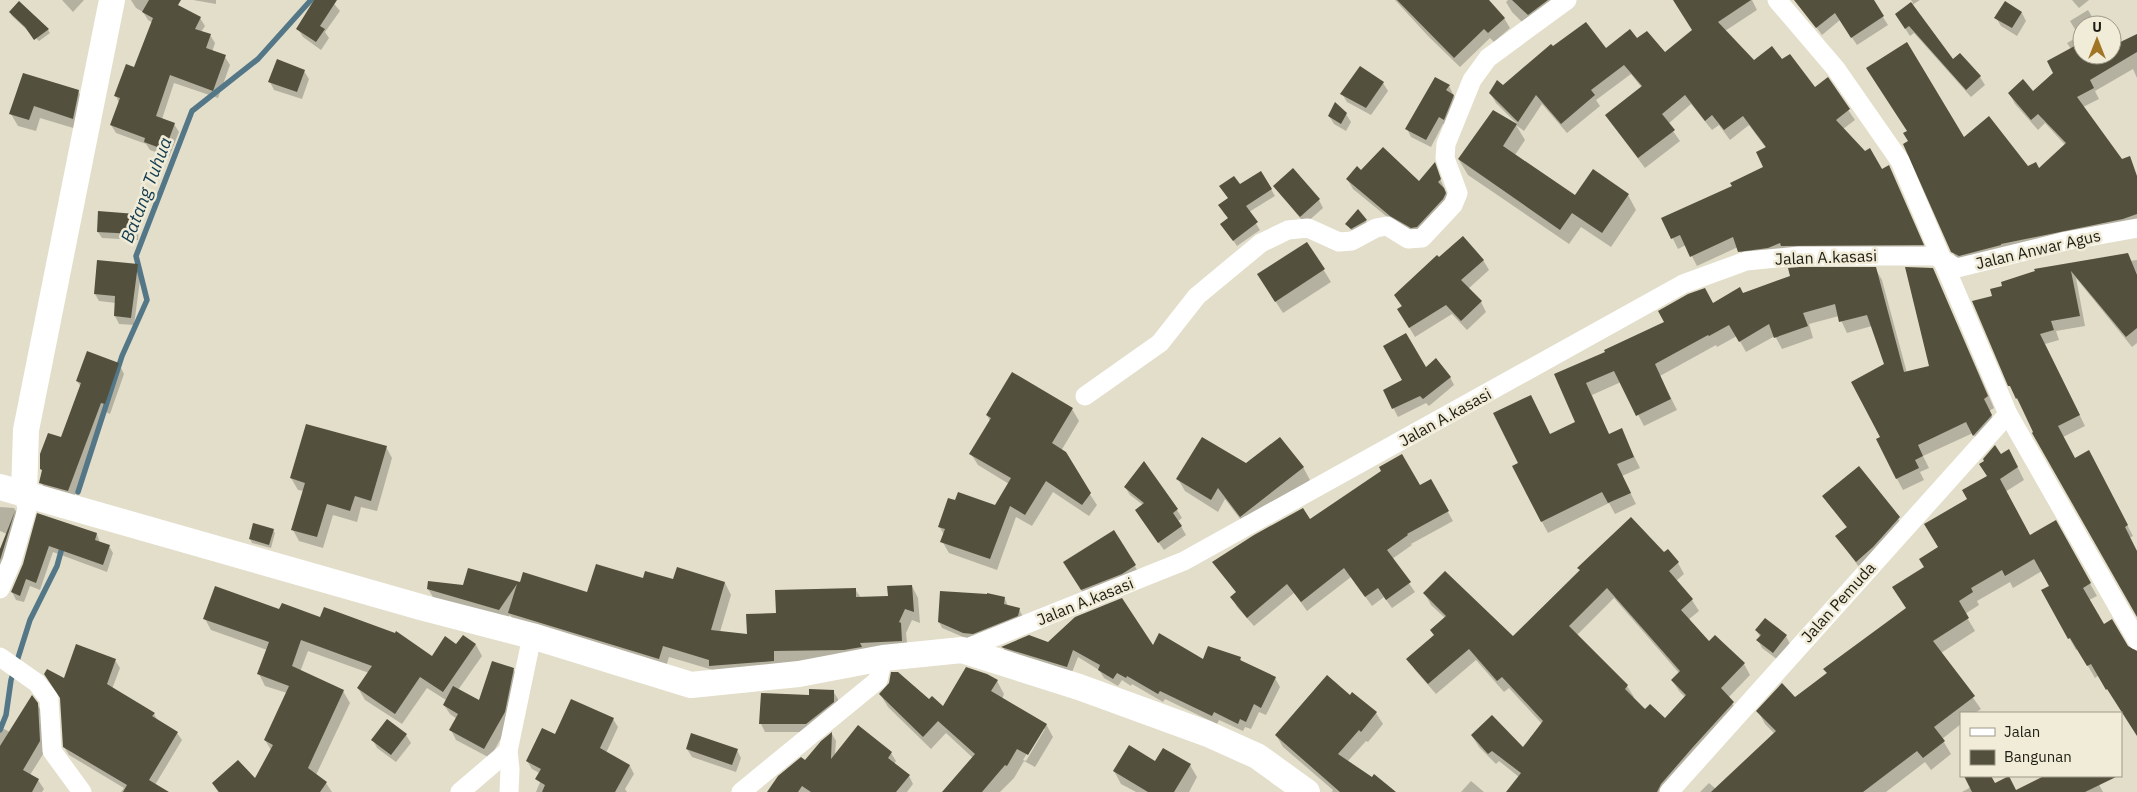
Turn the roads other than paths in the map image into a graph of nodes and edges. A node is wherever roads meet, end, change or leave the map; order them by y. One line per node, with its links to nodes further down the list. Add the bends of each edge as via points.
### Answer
1 (112, 0): 8 (main road)
2 (1567, 0): 6 (street, via 1488,58 1472,80 1446,144 1445,158 1458,193 1453,205 1422,238 1408,239 1387,226 1352,241 1339,242 1308,228 1288,230 1261,243 1197,296 1160,343)
3 (1776, 0): 5 (street, via 1836,69 1900,161)
4 (2137, 228): 5 (street, Jalan Anwar Agus, via 2066,241 1957,268)
5 (1942, 260): 7 (street); 12 (street, Jalan A.kasasi, via 1935,256 1799,256 1746,261 1683,284 1184,561)
6 (1085, 396)
7 (2008, 414): 11 (street); 21 (street, Jalan Pemuda)
8 (12, 490): 9 (street, via 27,509); 10 (main road)
9 (0, 589)
10 (532, 636): 14 (main road, via 690,686 799,674); 15 (street)
11 (2137, 640)
12 (962, 650): 14 (main road); 20 (main road, via 1079,687 1208,734 1257,756)
13 (0, 657): 16 (street, via 37,683 49,699 52,751)
14 (882, 658): 19 (street, via 878,680)
15 (508, 751): 17 (street); 18 (street)
16 (82, 792)
17 (460, 792)
18 (509, 792)
19 (742, 792)
20 (1307, 792)
21 (1669, 792)

